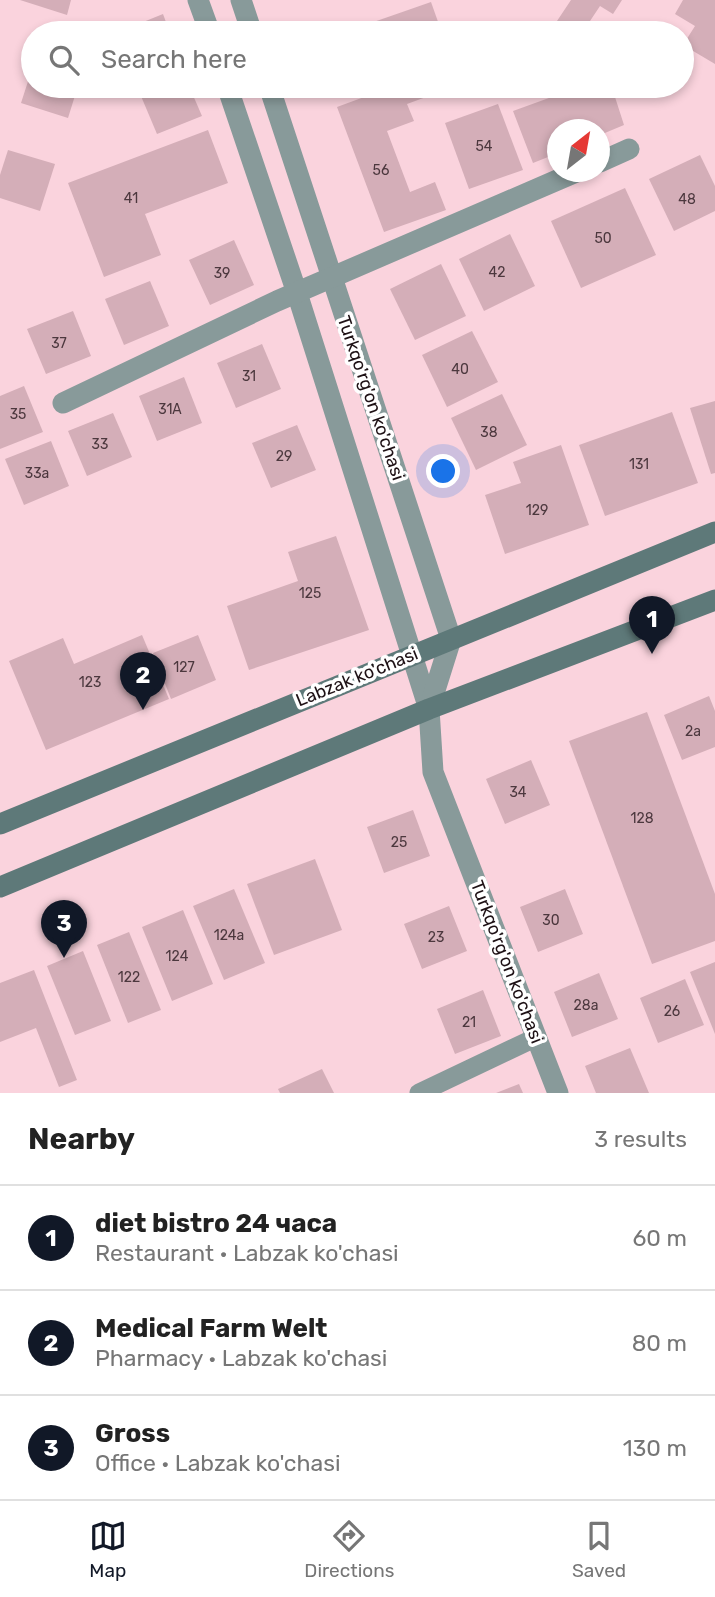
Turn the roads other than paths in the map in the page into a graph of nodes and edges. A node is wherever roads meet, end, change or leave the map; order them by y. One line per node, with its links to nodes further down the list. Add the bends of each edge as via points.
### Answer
1 (198, 0): 3 (street)
2 (241, 0): 4 (street)
3 (206, 21)
4 (248, 21)
5 (232, 98): 11 (street, Turkqo'rg'on ko'chasi)
6 (273, 98): 10 (street, Turkqo'rg'on ko'chasi)
7 (629, 149): 8 (street)
8 (610, 158)
9 (553, 182): 10 (street)
10 (331, 278): 11 (street); 15 (street, Turkqo'rg'on ko'chasi)
11 (298, 293): 12 (street); 16 (street, Turkqo'rg'on ko'chasi)
12 (63, 403)
13 (715, 532): 15 (main road, Labzak ko'chasi)
14 (715, 600): 17 (main road)
15 (452, 639): 16 (main road, Labzak ko'chasi); 17 (street, Turkqo'rg'on ko'chasi)
16 (411, 655): 17 (street, Turkqo'rg'on ko'chasi); 18 (main road, Labzak ko'chasi)
17 (429, 709): 19 (main road); 20 (street, Turkqo'rg'on ko'chasi, via 433,772)
18 (0, 824)
19 (0, 887)
20 (537, 1037): 21 (lane); 22 (street, Turkqo'rg'on ko'chasi)
21 (419, 1093)
22 (558, 1093)

